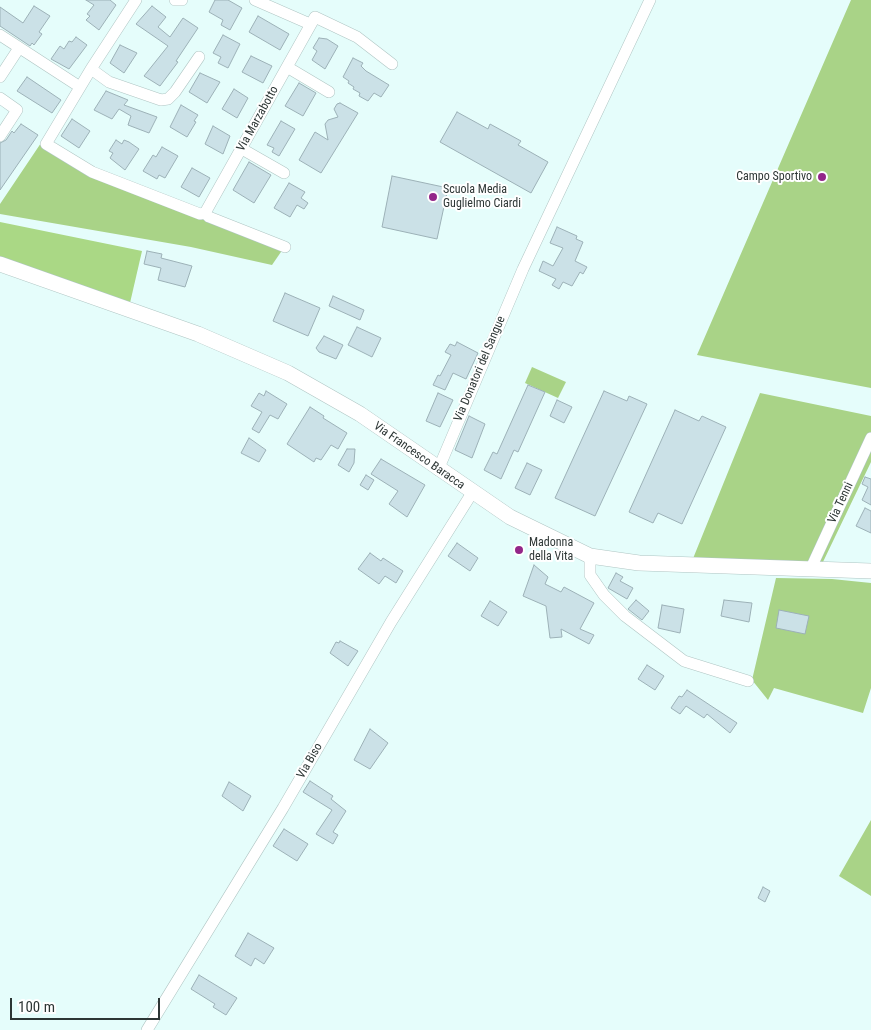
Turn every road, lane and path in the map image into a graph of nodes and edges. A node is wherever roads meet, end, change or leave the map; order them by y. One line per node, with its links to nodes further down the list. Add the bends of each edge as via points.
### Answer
1 (136, 0): 12 (street)
2 (175, 0): 3 (street)
3 (182, 0)
4 (255, 0): 6 (street)
5 (650, 0): 24 (street, Via Donatori del Sangue, via 523,269)
6 (310, 24): 10 (street, via 314,17 350,34); 11 (street, Via Marzabotto)
7 (0, 35): 8 (street)
8 (19, 48): 13 (street); 14 (street)
9 (199, 58): 12 (street, via 175,92 161,100 115,84)
10 (392, 64)
11 (287, 67): 15 (street); 18 (street, Via Marzabotto)
12 (91, 69): 14 (street)
13 (0, 77)
14 (80, 87): 20 (street, via 46,144 92,172 200,214)
15 (329, 92)
16 (0, 98): 17 (street, via 17,110)
17 (0, 136)
18 (242, 148): 19 (street); 20 (street, Via Marzabotto)
19 (284, 172)
20 (205, 213): 21 (street)
21 (284, 247)
22 (0, 264): 24 (street, Via Francesco Baracca, via 198,334 288,373 360,414)
23 (871, 438): 27 (street, Via Tenni)
24 (438, 470): 25 (street, Via Francesco Baracca)
25 (472, 493): 26 (street, Via Francesco Baracca, via 510,517); 30 (street, Via Biso, via 391,622)
26 (590, 556): 27 (street, Via Francesco Baracca, via 638,563); 29 (street, via 590,575 625,616 684,661)
27 (811, 568): 28 (street, Via Francesco Baracca)
28 (871, 571)
29 (748, 681)
30 (147, 1030)

